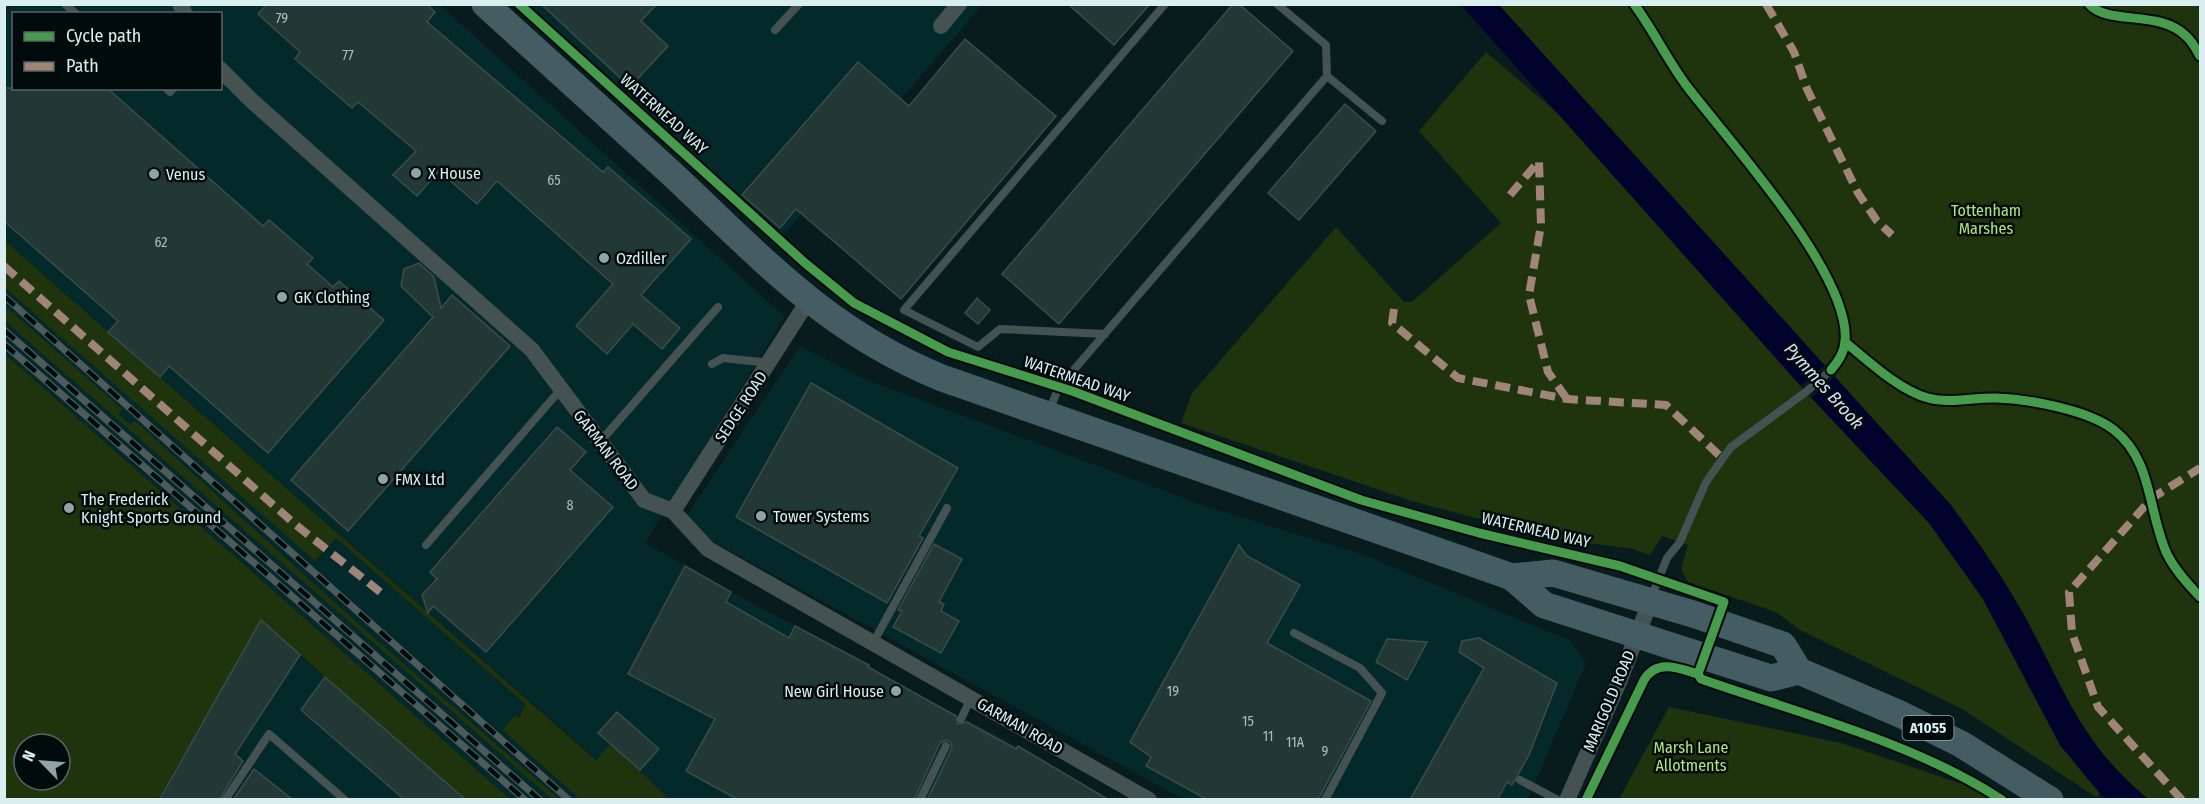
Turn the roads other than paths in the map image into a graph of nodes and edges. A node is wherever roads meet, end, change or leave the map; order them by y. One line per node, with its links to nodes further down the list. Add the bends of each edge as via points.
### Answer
1 (485, 4): 11 (main road)
2 (799, 4): 7 (lane)
3 (959, 4): 6 (street)
4 (1165, 4): 13 (lane, via 904,309 978,347 1000,329)
5 (1277, 4): 9 (lane, via 1326,45)
6 (941, 26)
7 (776, 30)
8 (222, 71): 17 (street, GARMAN ROAD, via 532,350)
9 (1327, 76): 10 (lane); 13 (lane)
10 (1382, 121)
11 (808, 301): 14 (street, SEDGE ROAD); 18 (main road, via 879,349 919,368)
12 (718, 307): 19 (lane)
13 (1105, 334): 18 (lane, via 1059,387)
14 (770, 363): 15 (lane, via 723,357); 21 (street, SEDGE ROAD)
15 (712, 364)
16 (1831, 370): 24 (lane, via 1746,433 1722,458 1706,482 1680,542 1667,558)
17 (561, 389): 19 (street, GARMAN ROAD); 22 (lane)
18 (1048, 414): 23 (main road)
19 (599, 443): 21 (street, GARMAN ROAD, via 644,500)
20 (947, 508): 27 (lane)
21 (673, 511): 27 (street, GARMAN ROAD, via 708,549)
22 (426, 545)
23 (1512, 577): 24 (main road, via 1553,573); 26 (main road, via 1544,605)
24 (1650, 602): 26 (street, MARIGOLD ROAD); 28 (main road, via 1783,645)
25 (1294, 633): 37 (lane, via 1360,668 1382,693)
26 (1637, 634): 28 (main road, via 1771,678); 39 (street, MARIGOLD ROAD)
27 (873, 643): 29 (street, GARMAN ROAD)
28 (1799, 671): 40 (main road, A1055, via 1961,744)
29 (971, 698): 30 (lane); 36 (street, GARMAN ROAD)
30 (961, 718)
31 (946, 746): 35 (lane)
32 (1520, 780): 38 (lane)
33 (225, 800): 34 (lane, via 269,734)
34 (345, 800)
35 (920, 800)
36 (1149, 800)
37 (1325, 800)
38 (1558, 800)
39 (1567, 800)
40 (2050, 800)

